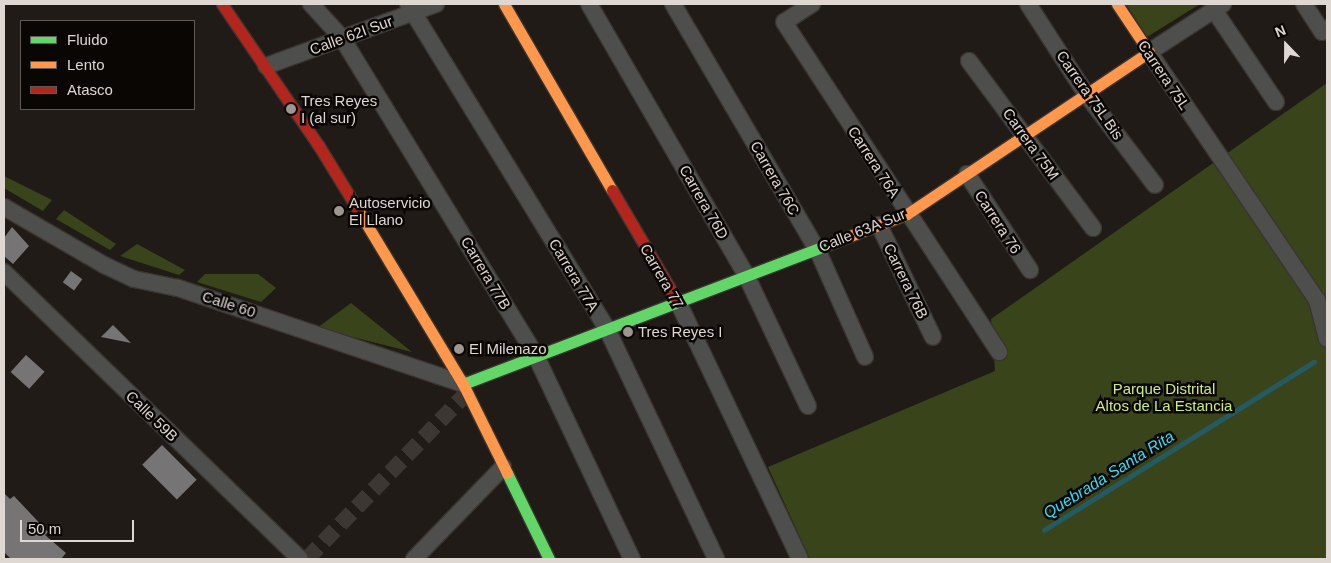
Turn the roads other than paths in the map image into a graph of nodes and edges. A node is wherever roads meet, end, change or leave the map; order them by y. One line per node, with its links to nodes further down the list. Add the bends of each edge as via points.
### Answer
1 (222, 4): 17 (street)
2 (311, 4): 14 (street, Carrera 77B)
3 (436, 4): 12 (street, Calle 62I Sur)
4 (504, 4): 31 (street, Carrera 77)
5 (589, 4): 30 (street, Carrera 76D)
6 (674, 4): 27 (street, Carrera 76C)
7 (812, 4): 24 (street, Carrera 76A, via 784,22)
8 (1028, 4): 18 (street, Carrera 75L Bis)
9 (1117, 4): 15 (street, Carrera 75L)
10 (1304, 4): 13 (street)
11 (1219, 7): 15 (street, Calle 63A Sur); 19 (street)
12 (412, 8): 14 (street, Calle 62I Sur); 32 (street, Carrera 77A)
13 (1325, 30)
14 (342, 38): 17 (street, Calle 62I Sur); 36 (street, Carrera 77B)
15 (1149, 52): 18 (street, Calle 63A Sur); 34 (street, Carrera 75L, via 1317,300)
16 (969, 61): 20 (street, Carrera 75M)
17 (266, 66): 38 (street, via 363,216)
18 (1086, 94): 20 (street, Calle 63A Sur); 22 (street, Carrera 75L Bis)
19 (1276, 102)
20 (1025, 135): 21 (street, Calle 63A Sur); 26 (street, Carrera 75M)
21 (967, 174): 24 (street, Calle 63A Sur); 28 (street, Carrera 76)
22 (1155, 185)
23 (4, 207): 38 (street, Calle 60, via 134,279 178,288)
24 (907, 214): 25 (street, Calle 63A Sur); 35 (street, Carrera 76A, via 974,309)
25 (879, 225): 27 (street, Calle 63A Sur); 33 (street, Carrera 76B)
26 (1092, 228)
27 (816, 249): 30 (street, Calle 63A Sur); 37 (street, Carrera 76C)
28 (1030, 270)
29 (4, 272): 41 (street, Calle 59B)
30 (746, 275): 31 (street, Calle 63A Sur); 39 (street, Carrera 76D)
31 (678, 302): 32 (street, Calle 63A Sur); 46 (street, Carrera 77)
32 (607, 329): 36 (street, Calle 63A Sur); 45 (street, Carrera 77A)
33 (934, 337)
34 (1327, 339)
35 (999, 352)
36 (536, 356): 38 (street, Calle 63A Sur); 44 (street, Carrera 77B)
37 (866, 357)
38 (463, 384): 40 (street)
39 (808, 406)
40 (504, 467): 42 (street); 43 (street)
41 (300, 559)
42 (414, 559)
43 (549, 559)
44 (632, 559)
45 (716, 559)
46 (800, 559)

